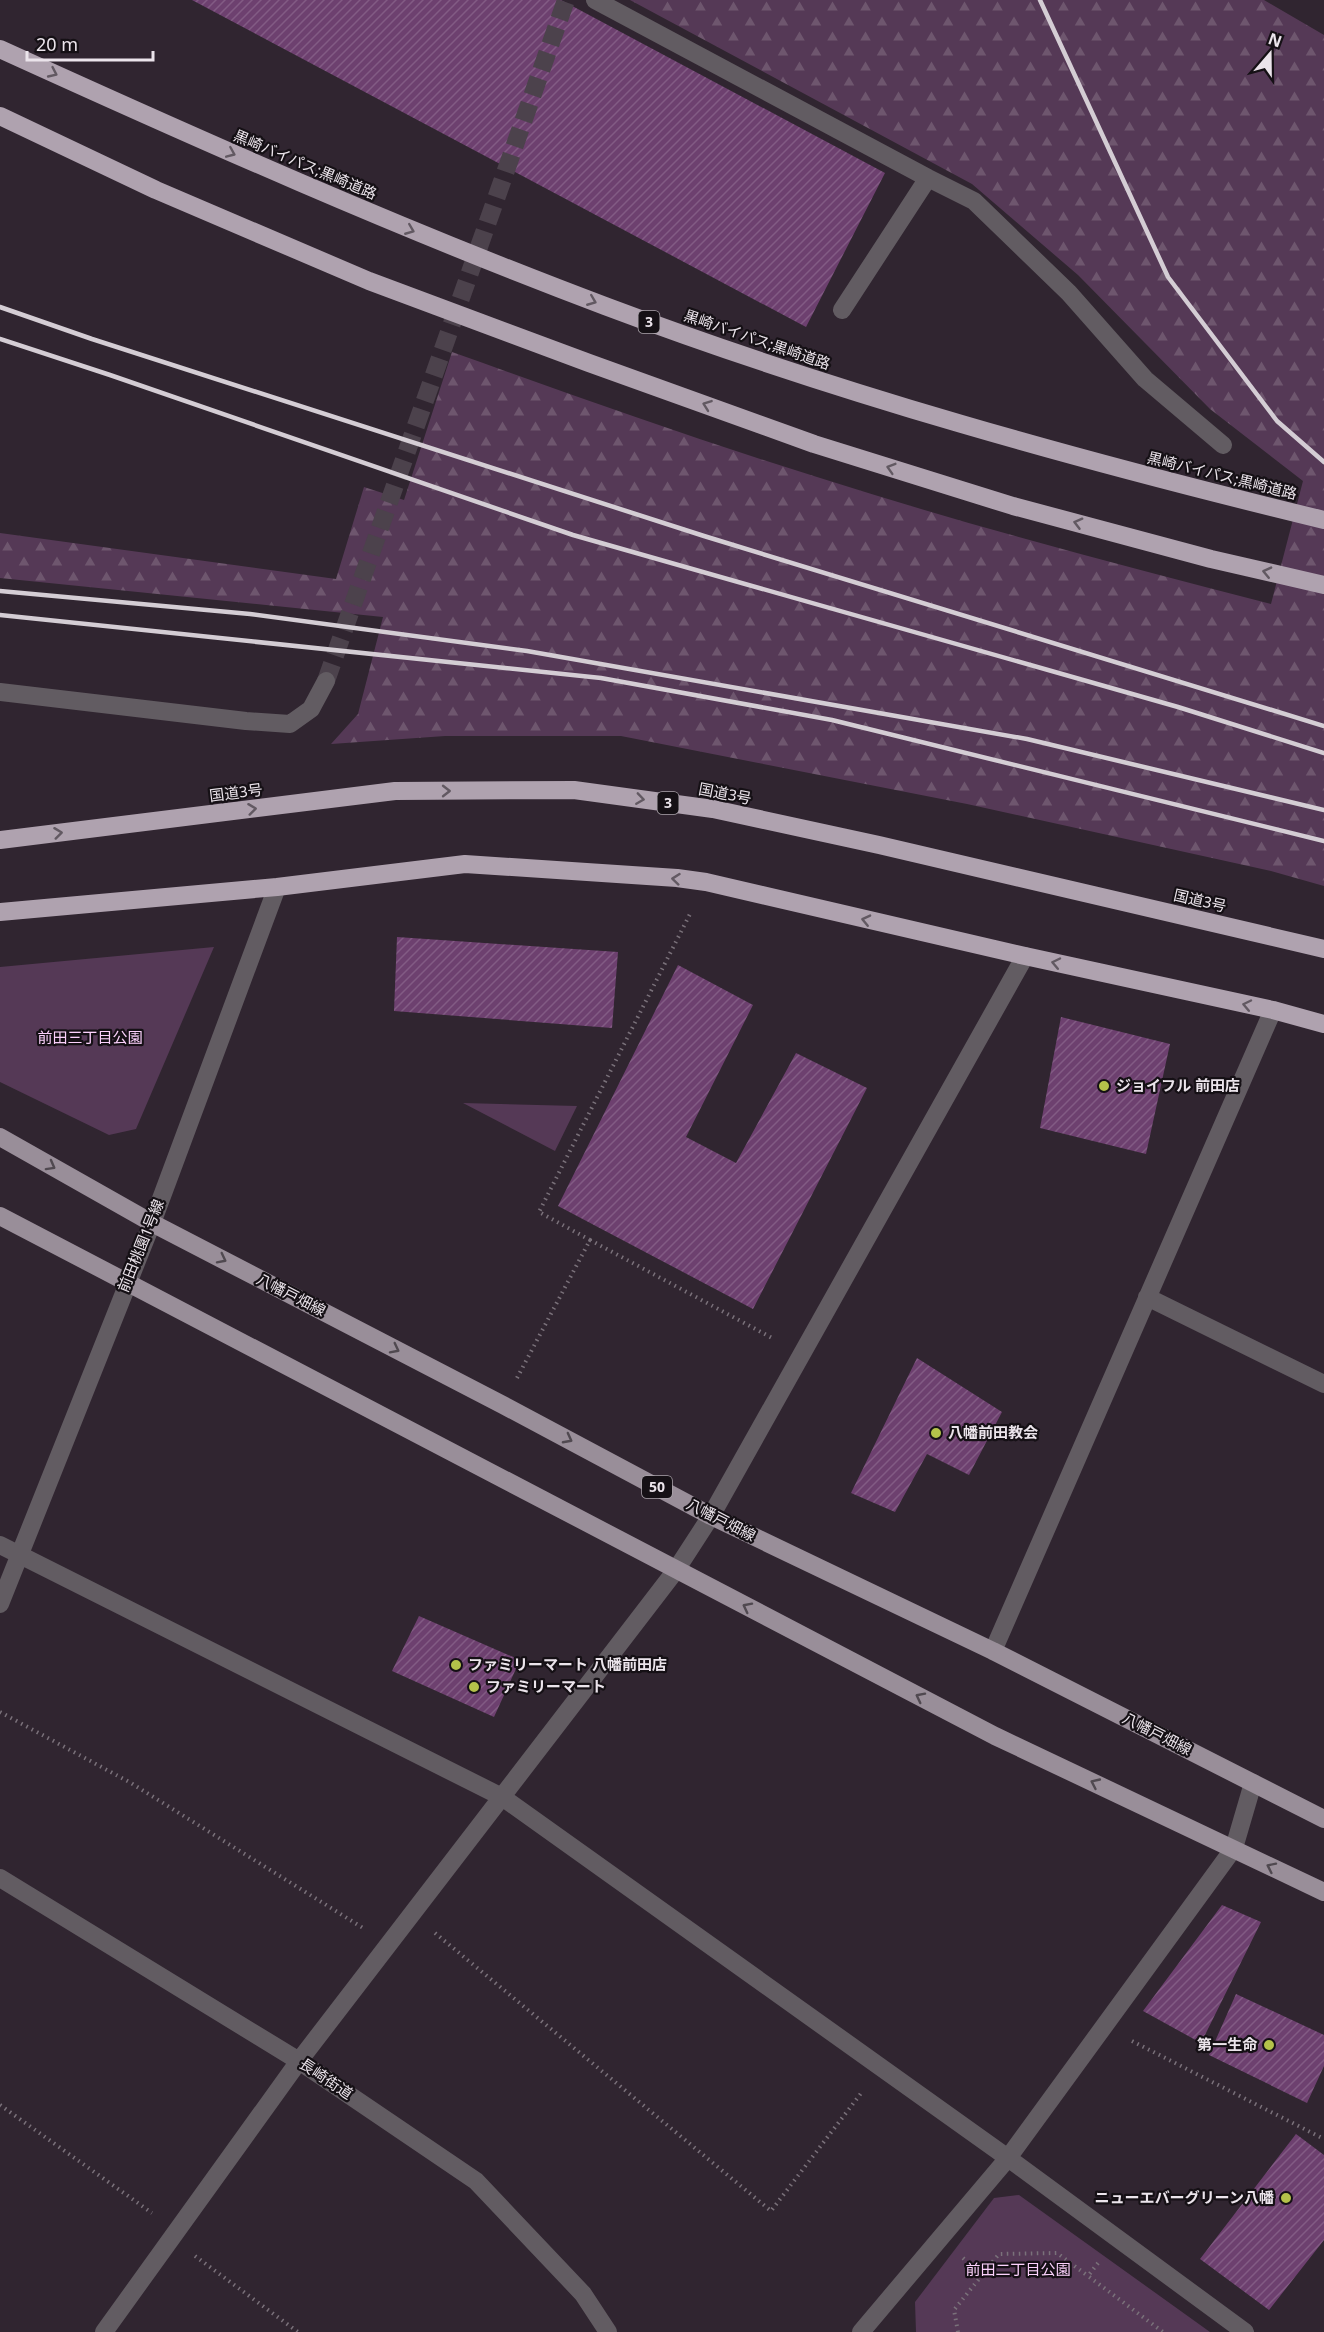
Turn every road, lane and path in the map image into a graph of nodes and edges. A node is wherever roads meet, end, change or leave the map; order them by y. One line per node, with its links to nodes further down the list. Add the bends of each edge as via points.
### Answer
1 (595, 0): 4 (street)
2 (0, 49): 7 (highway, 黒崎バイパス;黒崎道路 / 3, one-way to 7, via 377,216 607,307 828,384 1041,447)
3 (0, 116): 8 (highway, one-way to 3, via 1211,560 1013,506 791,436 369,281 156,190)
4 (928, 178): 5 (street); 6 (street, via 974,201 1070,293 1145,379)
5 (842, 310)
6 (1223, 445)
7 (1324, 520)
8 (1324, 585)
9 (326, 681): 10 (street, via 311,709 290,724)
10 (0, 692)
11 (0, 840): 15 (highway, 国道3号 / 3, one-way to 15, via 395,791 574,790 712,808)
12 (706, 882): 13 (highway, one-way to 13, via 465,864); 16 (highway, one-way to 12); 22 (path, via 539,1212)
13 (277, 887): 14 (highway); 21 (street, 前田桃園1号線)
14 (0, 912)
15 (1324, 949)
16 (1025, 956): 17 (highway, one-way to 16); 25 (street)
17 (1274, 1011): 18 (highway); 24 (street)
18 (1324, 1024)
19 (0, 1137): 21 (main road, 八幡戸畑線 / 50, one-way to 21)
20 (0, 1216): 23 (main road)
21 (152, 1223): 23 (street, 前田桃園1号線); 27 (main road, 八幡戸畑線 / 50, one-way to 27)
22 (590, 1240): 25 (path); 27 (path)
23 (127, 1282): 30 (street, 前田桃園1号線); 31 (main road)
24 (1147, 1297): 26 (street); 33 (street)
25 (802, 1354): 28 (street)
26 (1324, 1384)
27 (503, 1405): 28 (main road, 八幡戸畑線 / 50, one-way to 28)
28 (711, 1516): 31 (street); 33 (main road, 八幡戸畑線 / 50)
29 (0, 1545): 30 (street)
30 (21, 1555): 32 (street, 前田桃園1号線); 36 (street)
31 (676, 1570): 36 (street); 38 (main road, one-way to 31, via 995,1736)
32 (0, 1604)
33 (993, 1651): 35 (main road, 八幡戸畑線 / 50)
34 (0, 1712): 42 (path, via 131,1783)
35 (1253, 1783): 37 (main road, 八幡戸畑線 / 50); 38 (street)
36 (502, 1797): 41 (street); 45 (street)
37 (1324, 1818)
38 (1234, 1848): 40 (main road, one-way to 38); 43 (street)
39 (0, 1878): 44 (street, 長崎街道)
40 (1324, 1892)
41 (412, 1914): 42 (street); 45 (path, via 771,2211)
42 (389, 1944): 44 (street)
43 (1105, 2027): 47 (path); 48 (street)
44 (299, 2061): 49 (street); 55 (street, 長崎街道, via 476,2181 583,2294)
45 (881, 2068): 48 (street)
46 (0, 2105): 49 (path)
47 (1324, 2139)
48 (1008, 2158): 50 (street); 52 (street)
49 (174, 2235): 53 (street); 54 (path)
50 (1117, 2238): 51 (path); 58 (street)
51 (1088, 2276): 56 (path, via 1057,2253 999,2254 954,2310); 57 (path)
52 (873, 2328)
53 (104, 2332)
54 (298, 2332)
55 (608, 2332)
56 (958, 2332)
57 (1162, 2332)
58 (1245, 2332)

